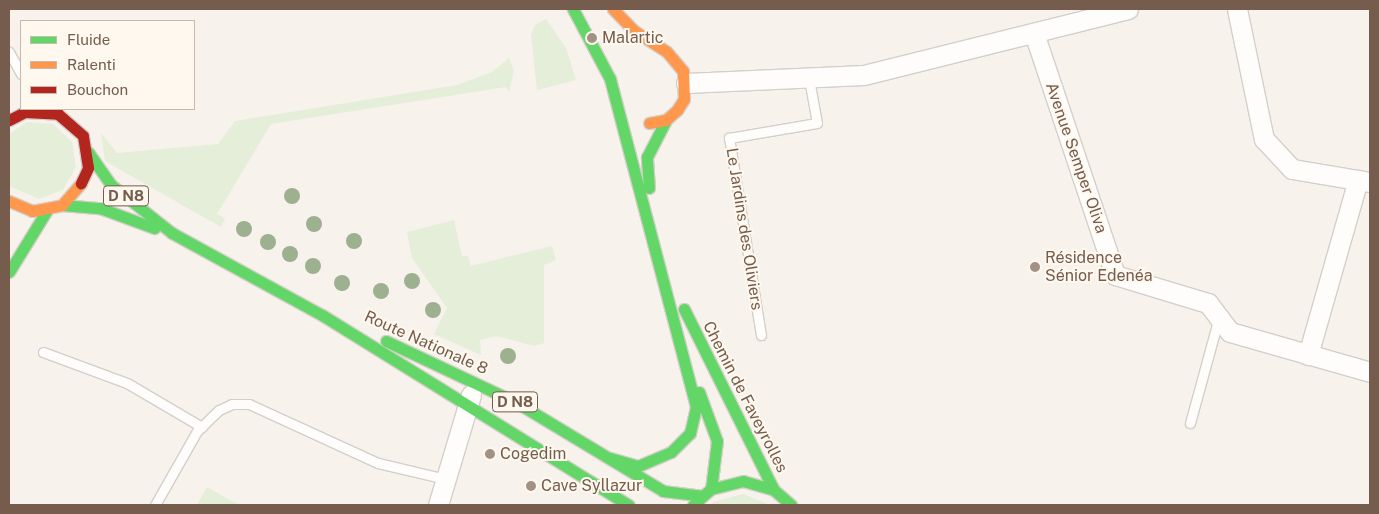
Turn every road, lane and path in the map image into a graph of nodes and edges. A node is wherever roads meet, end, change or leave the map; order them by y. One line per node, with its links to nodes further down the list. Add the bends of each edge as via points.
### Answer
1 (573, 9): 10 (main road, Chemin de Faveyrolles, via 601,56)
2 (613, 9): 9 (main road, via 677,62)
3 (1128, 9): 5 (street)
4 (1237, 9): 15 (street, via 1264,139 1292,169)
5 (1034, 33): 8 (street, via 864,74); 22 (street, Avenue Semper Oliva, via 1115,275 1208,303)
6 (9, 52): 7 (lane)
7 (20, 72)
8 (809, 78): 9 (street); 24 (lane, Le Jardins des Oliviers, via 817,123 729,138)
9 (686, 83): 13 (main road, Chemin de Faveyrolles, via 684,99)
10 (618, 108): 13 (main road, via 644,123); 23 (main road, Chemin de Faveyrolles)
11 (34, 110): 12 (main road); 14 (main road, Route Nationale 8, via 58,114 72,123)
12 (9, 119)
13 (666, 120): 35 (main road, Chemin de Faveyrolles, via 652,138 646,169 682,303 711,371)
14 (88, 152): 17 (main road, via 84,182); 19 (main road, Route Nationale 8 / D N8, via 110,184)
15 (1364, 181): 26 (street)
16 (9, 201): 18 (main road, via 32,211)
17 (62, 205): 18 (main road); 19 (main road, Route Nationale 8 / D N8, via 100,208)
18 (47, 210): 20 (main road)
19 (172, 233): 21 (main road, Route Nationale 8 / D N8)
20 (9, 272)
21 (322, 315): 28 (main road, Route Nationale 8 / D N8); 29 (main road, Route Nationale 8 / D N8)
22 (1219, 317): 26 (street, Avenue Semper Oliva, via 1230,332); 30 (lane)
23 (678, 335): 32 (main road, Chemin de Faveyrolles, via 696,408 690,433 671,452 638,466); 34 (main road, Chemin de Faveyrolles, via 717,441)
24 (761, 336)
25 (43, 352): 31 (lane, via 128,383)
26 (1308, 355): 27 (street, Avenue Semper Oliva)
27 (1370, 372)
28 (477, 383): 29 (street); 32 (main road, Route Nationale 8 / D N8)
29 (467, 405): 33 (street); 39 (main road, Route Nationale 8 / D N8)
30 (1190, 423)
31 (202, 427): 33 (lane, via 219,410 249,404 378,462); 37 (lane)
32 (610, 458): 36 (main road, Route Nationale 8 / D N8, via 663,491)
33 (445, 479): 38 (street)
34 (711, 489): 35 (main road, via 743,481); 36 (main road)
35 (774, 490): 41 (main road)
36 (701, 496): 40 (main road)
37 (155, 505)
38 (438, 505)
39 (629, 505)
40 (693, 505)
41 (791, 505)

